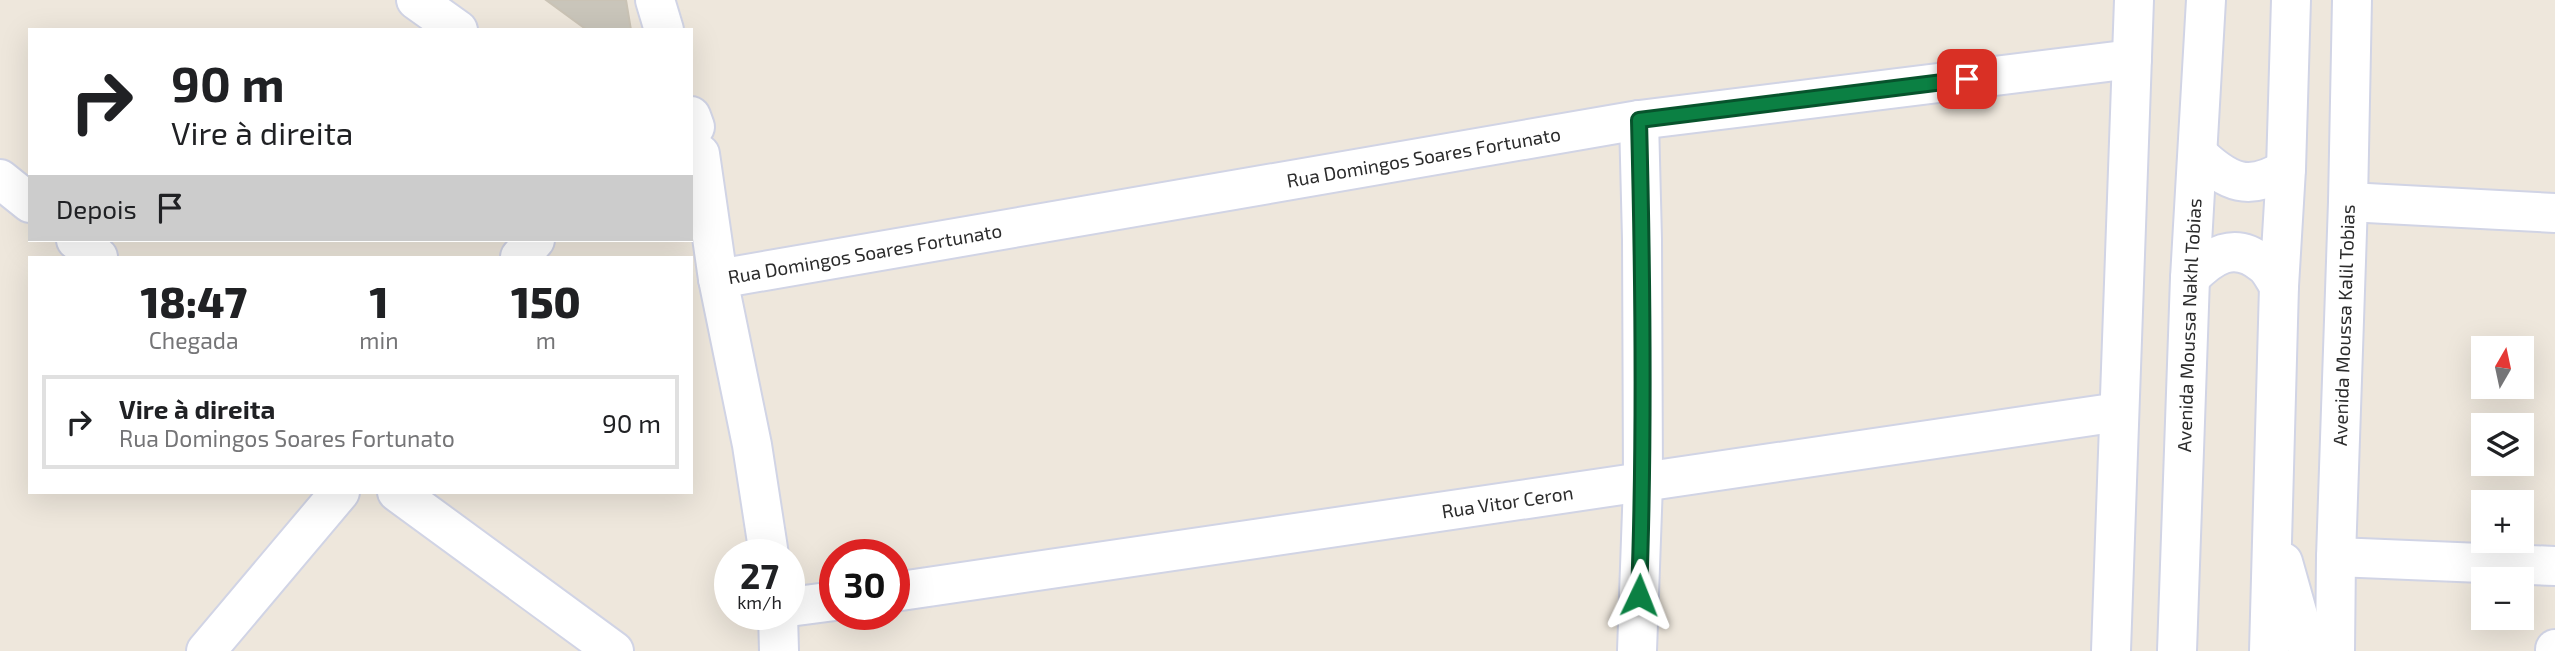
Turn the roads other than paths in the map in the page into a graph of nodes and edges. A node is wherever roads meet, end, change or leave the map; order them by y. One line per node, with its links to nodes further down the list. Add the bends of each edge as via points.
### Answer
1 (416, 0): 8 (street)
2 (644, 0): 9 (street)
3 (655, 0): 10 (street)
4 (2134, 0): 11 (street)
5 (2206, 0): 14 (street, Avenida Moussa Nakhl Tobias)
6 (2291, 0): 15 (street)
7 (2352, 0): 18 (street, Avenida Moussa Kalil Tobias)
8 (455, 28)
9 (642, 28)
10 (663, 28)
11 (2132, 59): 12 (street, Rua Domingos Soares Fortunato); 28 (street)
12 (1639, 120): 25 (street, Rua Domingos Soares Fortunato); 29 (street)
13 (694, 138): 25 (street)
14 (2198, 154): 15 (street, via 2224,176 2247,184 2269,180); 26 (street, Avenida Moussa Nakhl Tobias)
15 (2286, 169): 27 (street)
16 (0, 179): 17 (street)
17 (28, 201)
18 (2348, 202): 19 (street); 34 (street, Avenida Moussa Kalil Tobias)
19 (2555, 213)
20 (693, 234): 25 (street)
21 (79, 242): 23 (street)
22 (533, 242): 24 (street)
23 (97, 256)
24 (521, 256)
25 (717, 274): 33 (street)
26 (2190, 278): 27 (street, via 2209,259 2226,253 2245,254 2264,264); 43 (street, Avenida Moussa Nakhl Tobias)
27 (2279, 286): 32 (street)
28 (2119, 412): 29 (street, Rua Vitor Ceron); 42 (street)
29 (1643, 483): 36 (street, Rua Vitor Ceron); 41 (street)
30 (338, 494): 38 (street)
31 (400, 494): 39 (street)
32 (2274, 530): 44 (street); 45 (street)
33 (767, 539)
34 (2336, 557): 35 (street); 46 (street, Avenida Moussa Kalil Tobias)
35 (2555, 566)
36 (910, 590)
37 (778, 630): 40 (street)
38 (206, 651)
39 (614, 651)
40 (779, 651)
41 (1637, 651)
42 (2111, 651)
43 (2177, 651)
44 (2269, 651)
45 (2308, 651)
46 (2335, 651)

